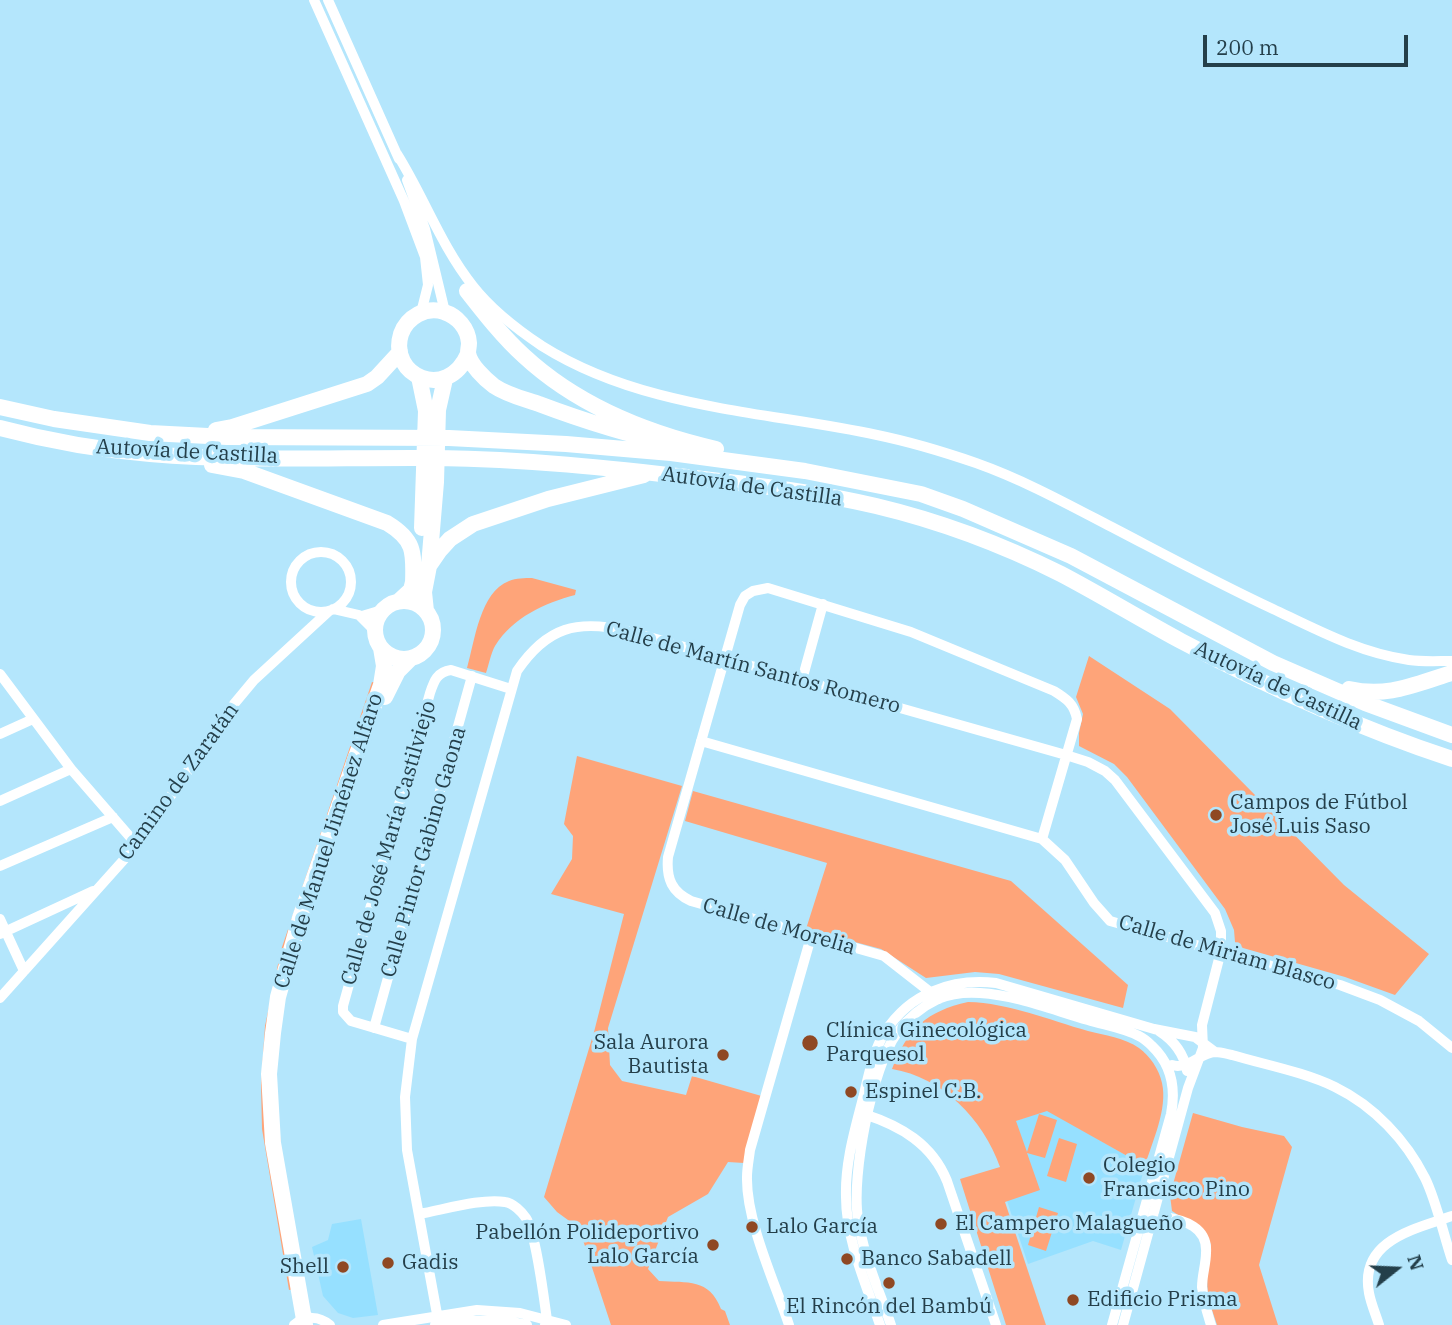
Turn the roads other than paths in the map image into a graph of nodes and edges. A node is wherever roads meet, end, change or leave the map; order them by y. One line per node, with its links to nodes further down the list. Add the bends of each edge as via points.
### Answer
1 (314, 0): 7 (street, via 425,257 428,285)
2 (328, 0): 3 (street)
3 (397, 154): 4 (street); 36 (street, via 473,286 523,333 586,370 713,407 877,435 970,461 1042,491 1329,636 1370,652)
4 (408, 181): 5 (street); 6 (street)
5 (467, 292): 16 (highway, via 525,357 567,390 650,430)
6 (445, 312): 7 (highway); 9 (highway, via 467,333)
7 (421, 313): 8 (highway, via 406,325)
8 (400, 352): 10 (highway); 15 (highway, via 377,377 345,392 232,427)
9 (468, 354): 11 (highway, via 464,365); 16 (highway, via 496,387 580,420 666,443)
10 (419, 377): 11 (highway); 13 (highway)
11 (445, 379): 13 (highway)
12 (0, 407): 15 (highway, Autovía de Castilla)
13 (432, 411): 19 (highway)
14 (0, 428): 17 (highway, Autovía de Castilla, via 48,440)
15 (155, 433): 20 (highway, Autovía de Castilla, via 566,444 739,461)
16 (736, 453): 20 (highway, via 862,474)
17 (149, 454): 18 (highway, Autovía de Castilla, via 444,458); 22 (highway, via 244,471 387,523 410,543)
18 (653, 473): 21 (highway, via 548,499 473,524 445,544); 48 (highway, Autovía de Castilla, via 800,490 950,527 1057,572 1286,693)
19 (429, 482): 21 (highway); 22 (highway)
20 (921, 494): 37 (highway, Autovía de Castilla, via 1071,556)
21 (429, 566): 29 (highway)
22 (413, 583): 24 (highway)
23 (348, 596): 26 (street, via 351,578 343,562 316,552 300,560 291,576 293,594); 27 (street); 30 (street)
24 (399, 601): 28 (highway); 29 (highway)
25 (823, 604): 34 (street, Calle de Morelia, via 768,588 753,591 740,605); 41 (street); 47 (street, Calle de Morelia, via 911,632 1069,700 1077,719)
26 (304, 607): 27 (street); 32 (street)
27 (331, 610): 30 (street); 32 (street, Camino de Zaratán)
28 (382, 610): 30 (street); 31 (highway)
29 (426, 611): 35 (highway, via 433,627 430,643)
30 (359, 615): 31 (street)
31 (374, 630): 33 (highway)
32 (306, 632): 53 (street, Camino de Zaratán, via 234,704)
33 (381, 648): 35 (highway, via 394,658); 89 (highway, Calle de Manuel Jiménez Alfaro, via 381,685 294,939 273,1033 269,1074 273,1143)
34 (724, 658): 41 (street, Calle de Martín Santos Romero); 42 (street, Calle de Martín Santos Romero, via 586,624 539,643 517,671); 46 (street, Calle de Morelia)
35 (410, 659): 89 (highway, Calle de Manuel Jiménez Alfaro, via 389,687 298,955 281,1030 278,1112)
36 (1452, 661)
37 (1273, 663): 38 (highway, via 1366,692 1388,693); 45 (highway, Autovía de Castilla)
38 (1452, 673)
39 (0, 674): 43 (street)
40 (472, 676): 42 (street, Calle de José María Castilviejo); 67 (street, Calle Pintor Gabino Gaona); 67 (street, Calle de José María Castilviejo, via 451,670 435,678 343,1006 351,1021)
41 (802, 680): 47 (street, Calle de Martín Santos Romero)
42 (511, 689): 70 (street, Calle de Martín Santos Romero)
43 (33, 719): 44 (street); 49 (street)
44 (0, 734)
45 (1452, 735)
46 (701, 741): 52 (street, Calle de Miriam Blasco); 58 (street, Calle de Morelia, via 668,857 671,885 691,901)
47 (1066, 755): 52 (street, Calle de Morelia); 59 (street, Calle de Martín Santos Romero, via 1105,771 1125,792 1215,913)
48 (1452, 759)
49 (71, 769): 50 (street); 51 (street)
50 (0, 802)
51 (113, 817): 53 (street); 54 (street)
52 (1042, 839): 59 (street, Calle de Miriam Blasco, via 1065,860 1110,921)
53 (137, 845): 55 (street, Camino de Zaratán, via 99,889)
54 (0, 866)
55 (77, 904): 57 (street); 60 (street)
56 (0, 919): 57 (street)
57 (3, 932): 60 (street)
58 (811, 937): 61 (street, Calle de Morelia, via 884,956); 93 (street, via 750,1150 747,1178 756,1229)
59 (1221, 951): 66 (street); 73 (street, Calle de Miriam Blasco, via 1380,1000 1419,1021)
60 (24, 971): 63 (street)
61 (911, 978): 62 (street, Calle de Morelia); 65 (street)
62 (928, 992): 64 (street, Calle de Morelia); 65 (street); 68 (street, via 964,982 996,984)
63 (0, 998)
64 (939, 999): 76 (street, via 970,992 1001,995 1139,1036 1160,1047); 79 (street, via 910,1018 895,1035)
65 (910, 1004): 79 (street, via 885,1033 875,1054)
66 (1202, 1025): 69 (street); 71 (street)
67 (374, 1028): 70 (street, Calle de José María Castilviejo)
68 (1154, 1029): 69 (street); 72 (street)
69 (1186, 1037): 71 (street); 72 (street)
70 (412, 1039): 80 (street, Calle de Martín Santos Romero, via 405,1115)
71 (1203, 1042): 74 (street); 75 (street)
72 (1175, 1045): 76 (street); 77 (street)
73 (1452, 1048)
74 (1215, 1052): 75 (street); 83 (street, via 1335,1087 1373,1111 1409,1152 1425,1179)
75 (1200, 1056): 77 (street); 78 (street)
76 (1167, 1059): 77 (street, via 1177,1066); 81 (street, via 1173,1101 1152,1180)
77 (1186, 1064): 78 (street)
78 (1188, 1088): 81 (street)
79 (864, 1114): 94 (street, via 851,1141 846,1197 852,1241); 95 (street, via 858,1218); 96 (street, via 906,1132 937,1161)
80 (419, 1214): 85 (street, via 509,1202 530,1227); 88 (street, Calle de Martín Santos Romero)
81 (1153, 1216): 97 (street); 98 (street); 99 (street, via 1189,1223 1202,1234 1207,1251 1202,1287)
82 (1452, 1216): 83 (street)
83 (1439, 1221): 84 (street); 100 (street, via 1397,1235 1378,1252 1369,1272 1369,1292)
84 (1452, 1260)
85 (541, 1288): 86 (street, via 536,1303); 87 (street)
86 (520, 1313): 87 (street); 88 (street, via 477,1310)
87 (546, 1319): 92 (street)
88 (437, 1322): 90 (street); 91 (street)
89 (315, 1323)
90 (383, 1325)
91 (527, 1325)
92 (564, 1325)
93 (789, 1325)
94 (880, 1325)
95 (891, 1325)
96 (996, 1325)
97 (1112, 1325)
98 (1123, 1325)
99 (1211, 1325)
100 (1379, 1325)

